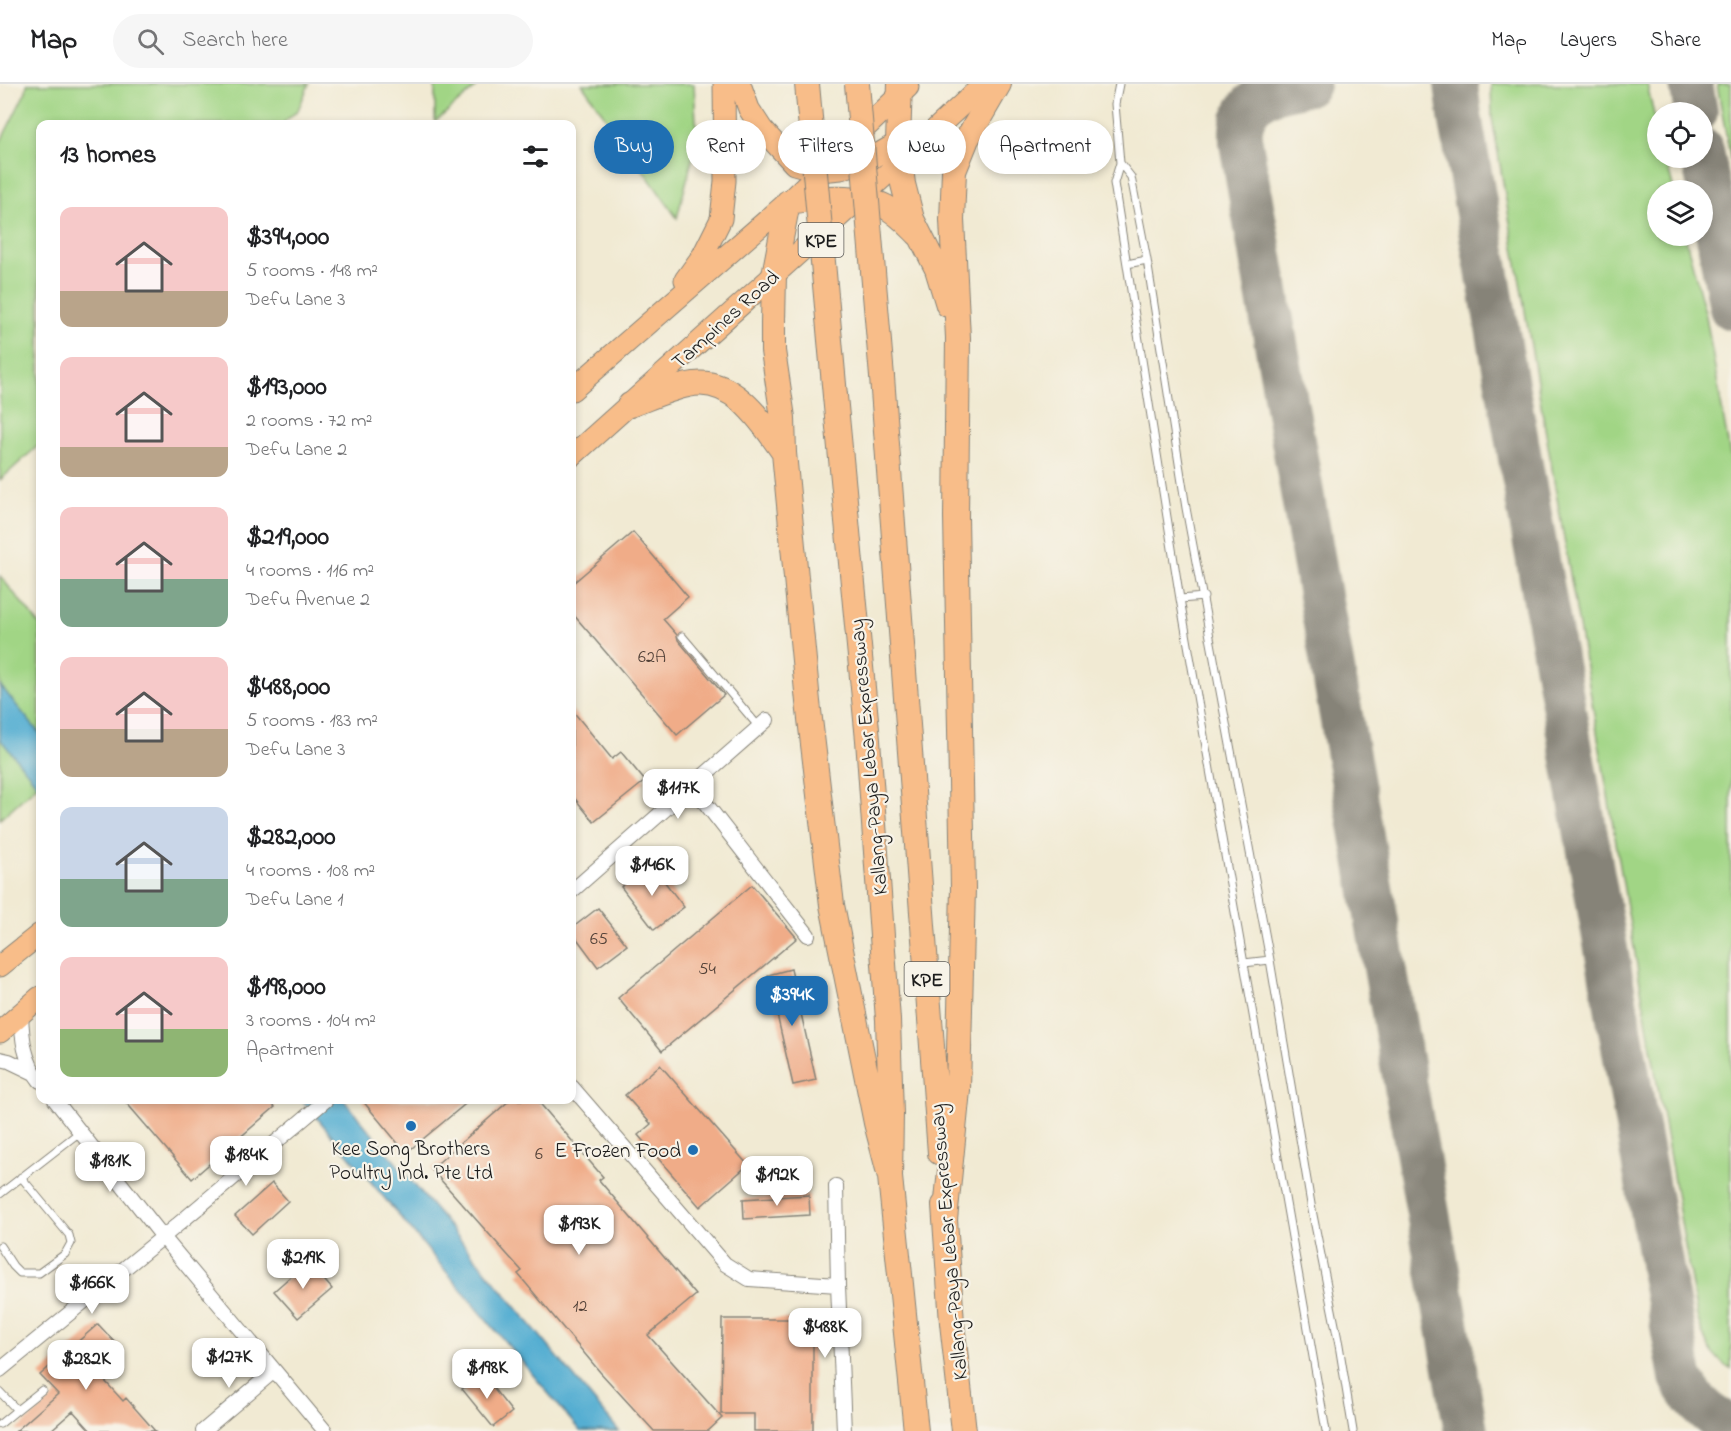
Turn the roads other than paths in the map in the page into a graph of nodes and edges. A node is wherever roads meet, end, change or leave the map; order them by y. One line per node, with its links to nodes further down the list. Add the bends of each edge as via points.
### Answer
1 (724, 84): 23 (main road, via 725,182 721,219 703,255)
2 (740, 84): 12 (main road, via 749,109)
3 (807, 84): 51 (highway, Kallang-Paya Lebar Expressway / KPE, bridge, via 868,740 888,1020)
4 (857, 84): 54 (highway, Kallang-Paya Lebar Expressway / KPE, bridge)
5 (984, 84): 11 (main road, via 964,104 953,107)
6 (999, 84): 24 (highway, via 967,138 954,171 952,220)
7 (1119, 84): 13 (lane, via 1115,104)
8 (903, 88): 9 (main road); 10 (highway)
9 (871, 120)
10 (901, 120)
11 (938, 120)
12 (778, 146)
13 (1120, 162): 20 (lane, via 1131,177); 21 (lane, via 1114,183)
14 (887, 166): 17 (main road, Tampines Road)
15 (817, 174): 18 (main road)
16 (903, 174): 19 (highway)
17 (857, 200): 18 (highway); 19 (highway, via 886,208); 22 (main road, Tampines Road)
18 (788, 202): 22 (highway); 23 (main road)
19 (918, 234): 24 (highway, via 937,269)
20 (1147, 260): 21 (lane); 29 (lane)
21 (1127, 264): 30 (lane)
22 (774, 275): 26 (main road, Tampines Road); 28 (highway, via 773,351)
23 (666, 307): 25 (main road)
24 (958, 338): 54 (highway, via 956,517 963,888 958,1090)
25 (576, 386)
26 (630, 405): 27 (main road, Tampines Road); 28 (highway, via 688,384 717,387 741,399)
27 (576, 452)
28 (784, 453): 51 (highway, via 832,905)
29 (1204, 597): 30 (lane); 37 (lane)
30 (1180, 599): 38 (lane)
31 (682, 636): 32 (lane)
32 (763, 723): 33 (street)
33 (692, 786): 34 (street); 35 (street)
34 (576, 888)
35 (808, 935)
36 (36, 937): 39 (main road)
37 (1270, 960): 38 (lane); 70 (lane)
38 (1244, 963): 69 (lane)
39 (0, 966)
40 (36, 1001): 41 (main road)
41 (21, 1014): 42 (main road); 44 (street, via 23,1045)
42 (0, 1032)
43 (0, 1059): 45 (street)
44 (36, 1075)
45 (36, 1076)
46 (576, 1092): 57 (street, via 725,1264 749,1279)
47 (59, 1104): 49 (street)
48 (321, 1104): 55 (street)
49 (81, 1131): 50 (lane); 55 (street)
50 (21, 1177): 53 (lane); 56 (lane, via 69,1235 71,1243 65,1254 39,1273 20,1273)
51 (890, 1177): 67 (highway, Kallang-Paya Lebar Expressway / KPE)
52 (836, 1186): 57 (street)
53 (0, 1194)
54 (945, 1220): 68 (highway, Kallang-Paya Lebar Expressway / KPE)
55 (163, 1237): 58 (street); 59 (street)
56 (0, 1246)
57 (838, 1285): 66 (street)
58 (0, 1370)
59 (274, 1371): 64 (street); 65 (street)
60 (42, 1390): 62 (lane)
61 (0, 1392): 62 (lane)
62 (17, 1410): 63 (lane)
63 (0, 1424)
64 (203, 1431)
65 (326, 1431)
66 (844, 1431)
67 (916, 1431)
68 (964, 1431)
69 (1326, 1431)
70 (1353, 1431)

